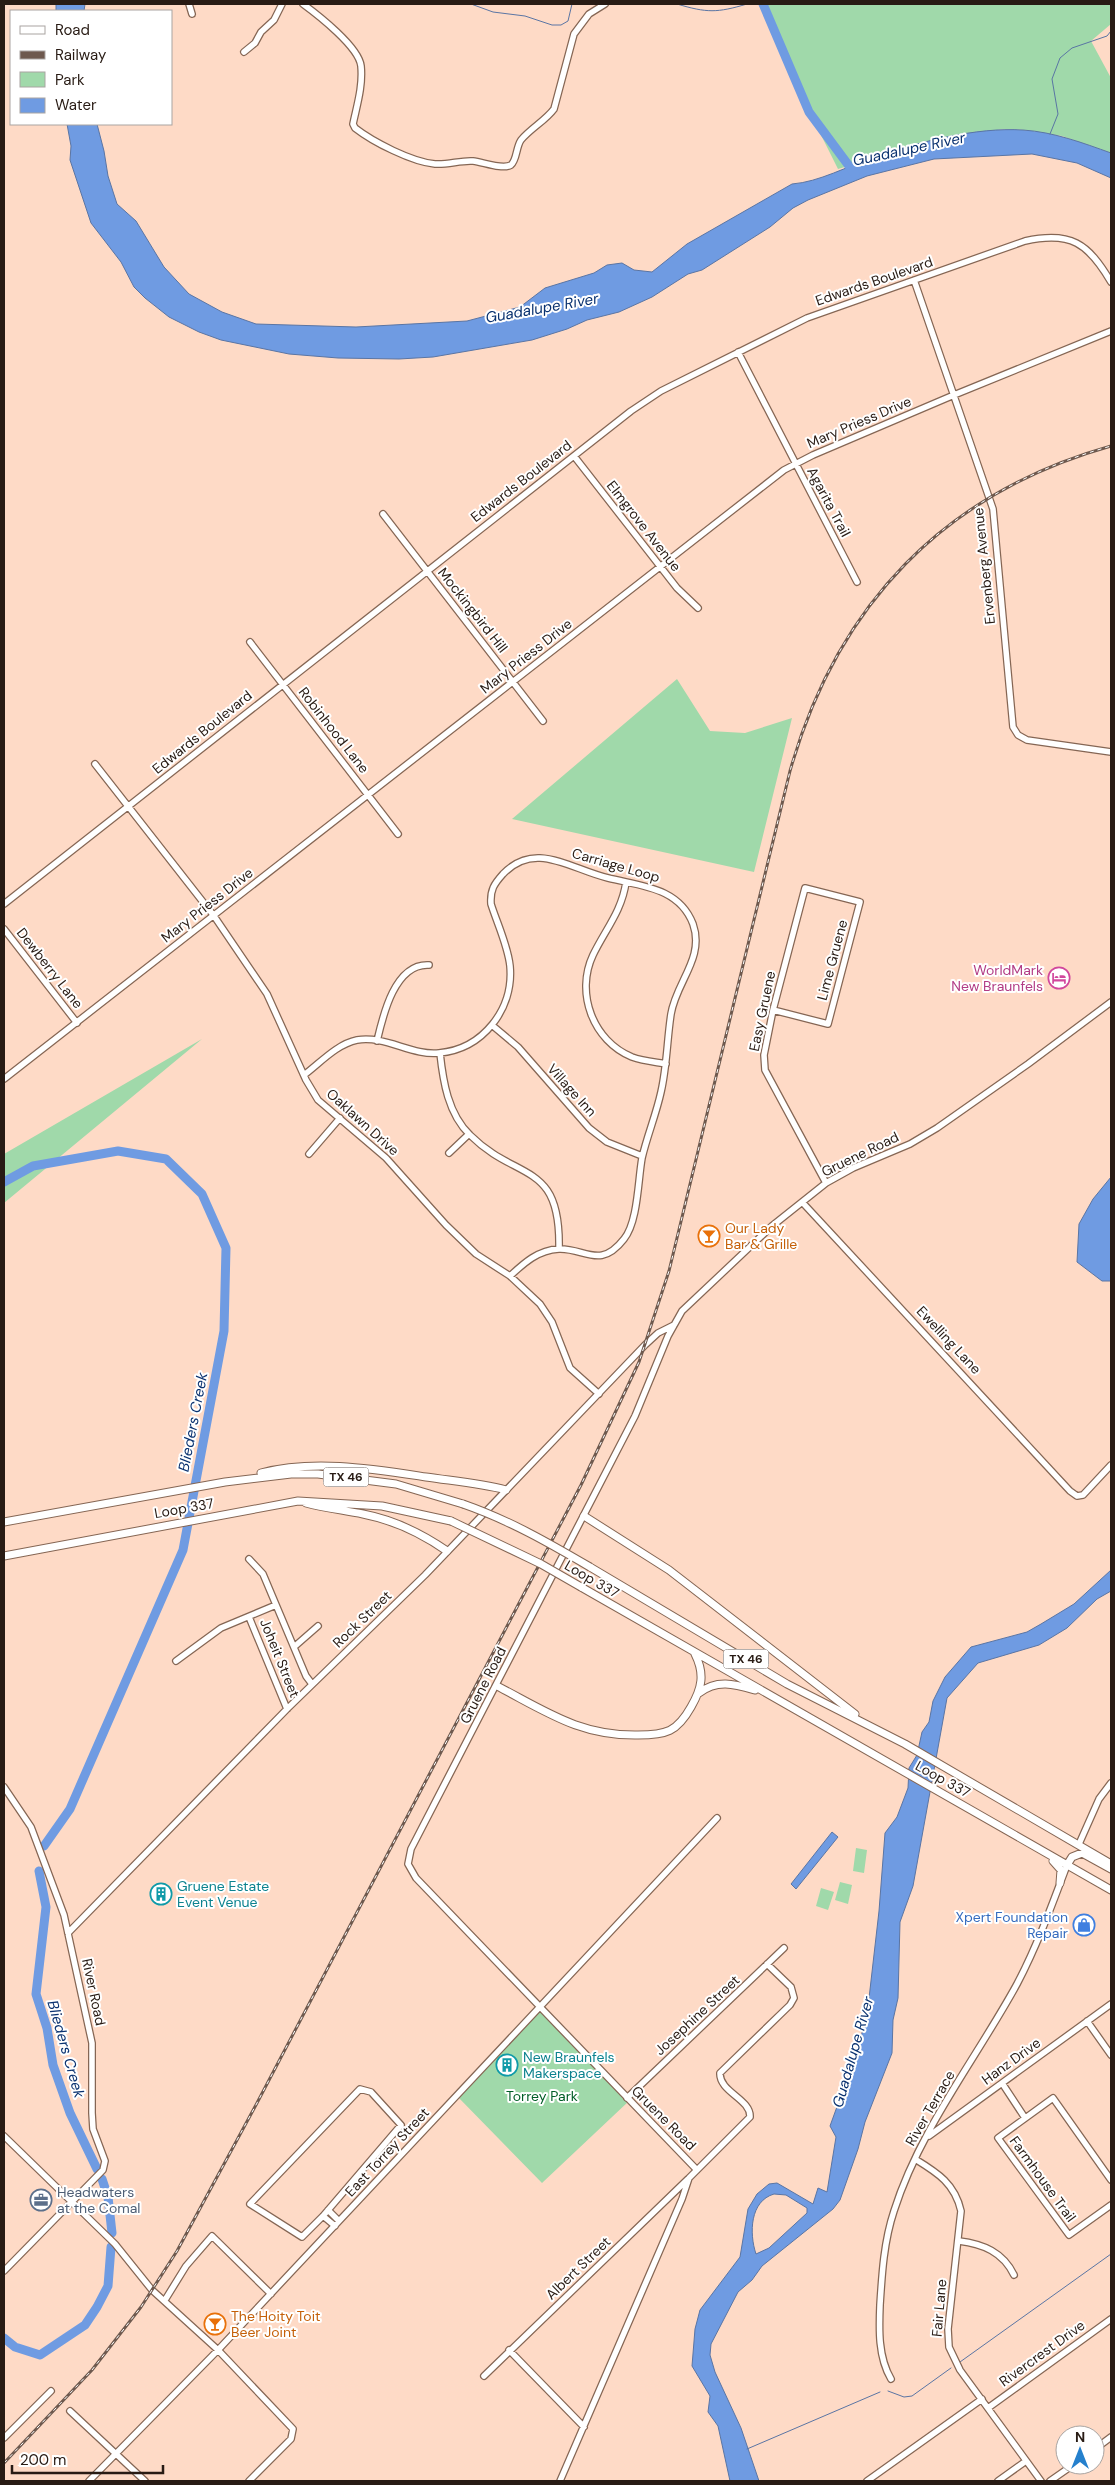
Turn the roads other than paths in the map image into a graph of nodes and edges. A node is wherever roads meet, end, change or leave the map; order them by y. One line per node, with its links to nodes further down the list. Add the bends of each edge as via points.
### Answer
1 (190, 4): 5 (street)
2 (282, 4): 6 (street, via 274,20)
3 (303, 4): 4 (street, via 328,23 359,58 361,78 355,128 422,162 471,161 502,166 513,163 522,139 554,109 574,34 589,14)
4 (605, 4)
5 (192, 14)
6 (244, 52)
7 (914, 280): 8 (street, Edwards Boulevard, via 1025,241 1053,237 1070,239 1085,247); 10 (street, Edwards Boulevard, via 807,318); 11 (street, Ervenberg Avenue)
8 (1111, 282)
9 (1111, 331): 11 (street, Mary Priess Drive)
10 (738, 352): 12 (street, Edwards Boulevard, via 643,402); 13 (street, Agarita Trail)
11 (954, 395): 13 (street, Mary Priess Drive); 23 (street, Ervenberg Avenue, via 994,514 1013,727 1027,740)
12 (574, 456): 15 (street, Elmgrove Avenue); 16 (street, Edwards Boulevard)
13 (795, 464): 15 (street, Mary Priess Drive); 17 (street, Agarita Trail)
14 (383, 514): 16 (street, Mockingbird Hill)
15 (660, 567): 18 (street, Elmgrove Avenue); 20 (street, Mary Priess Drive)
16 (426, 571): 20 (street, Mockingbird Hill); 21 (street, Edwards Boulevard)
17 (856, 582)
18 (698, 608)
19 (250, 642): 21 (street, Robinhood Lane)
20 (513, 682): 22 (street, Mockingbird Hill); 25 (street, Mary Priess Drive)
21 (282, 684): 25 (street, Robinhood Lane); 26 (street, Edwards Boulevard)
22 (544, 721)
23 (1111, 752)
24 (95, 764): 26 (street, Oaklawn Drive)
25 (368, 795): 27 (street, Robinhood Lane); 31 (street, Mary Priess Drive)
26 (128, 806): 30 (street, Edwards Boulevard); 31 (street, Oaklawn Drive)
27 (398, 834)
28 (626, 882): 37 (street, Carriage Loop, via 534,857 511,866 494,883 491,904 510,963 511,981); 40 (street, Carriage Loop, via 658,889 673,898 690,917 695,935 694,958 673,1006); 40 (street, via 616,918 589,965 588,1006 594,1023 611,1044 632,1057)
29 (860, 902): 35 (street, Easy Gruene, via 805,888); 35 (street, Lime Gruene, via 828,1024)
30 (4, 904)
31 (214, 916): 36 (street, Mary Priess Drive); 41 (street, Oaklawn Drive, via 266,994)
32 (4, 928): 36 (street, Dewberry Lane)
33 (429, 966): 38 (street, via 418,965 408,970 397,985 383,1016)
34 (1111, 1002): 48 (street, Gruene Road, via 937,1128)
35 (773, 1010): 48 (street, Easy Gruene, via 764,1055 766,1070)
36 (78, 1023): 42 (street, Mary Priess Drive)
37 (493, 1026): 39 (street, Carriage Loop, via 471,1045); 47 (street, Village Inn, via 518,1047 589,1128 607,1142)
38 (377, 1041): 39 (street); 41 (street, via 349,1042)
39 (440, 1053): 44 (street, via 451,1106)
40 (666, 1064): 47 (street, Carriage Loop)
41 (304, 1075): 43 (street, Oaklawn Drive, via 318,1100)
42 (4, 1080)
43 (340, 1118): 46 (street); 51 (street, Oaklawn Drive, via 386,1158 476,1254)
44 (468, 1134): 45 (street); 50 (street, via 490,1151 530,1172 546,1187 556,1205)
45 (449, 1153)
46 (309, 1154)
47 (642, 1156): 50 (street, Carriage Loop, via 632,1220 625,1238 602,1255 588,1256)
48 (826, 1183): 49 (street, Gruene Road)
49 (802, 1202): 52 (street, Gruene Road, via 694,1298); 54 (street, Ewelling Lane, via 1066,1487 1077,1496 1088,1491)
50 (559, 1249): 51 (street, Carriage Loop, via 529,1258)
51 (510, 1276): 53 (street, Oaklawn Drive, via 540,1304 552,1322 570,1368)
52 (674, 1325): 53 (street, Rock Street, via 658,1333); 58 (street, Gruene Road, via 635,1416)
53 (599, 1394): 56 (street, Rock Street)
54 (1111, 1465)
55 (225, 1482): 56 (main road, via 298,1468 361,1468); 59 (main road, Loop 337 / TX 46); 74 (main road, Loop 337 / TX 46, bridge, via 291,1474 336,1476 396,1484 496,1516 590,1566 788,1684)
56 (506, 1490): 60 (street, Rock Street)
57 (298, 1501): 60 (main road, via 395,1523 424,1535); 61 (main road, Loop 337 / TX 46); 67 (main road, Loop 337 / TX 46, bridge, via 382,1506 451,1521 541,1564)
58 (584, 1516): 70 (street, Gruene Road); 74 (main road, via 669,1570)
59 (4, 1522)
60 (447, 1551): 69 (street, Rock Street)
61 (6, 1555)
62 (249, 1559): 63 (street, via 263,1574)
63 (276, 1604): 64 (street); 66 (street)
64 (249, 1617): 68 (street, via 221,1628); 73 (street, Joheit Street)
65 (318, 1626): 66 (street)
66 (294, 1647): 69 (street)
67 (695, 1653): 71 (main road, Loop 337 / TX 46); 72 (main road, via 702,1669)
68 (176, 1661)
69 (312, 1684): 73 (street, Rock Street)
70 (497, 1686): 72 (main road, via 571,1725 619,1736 668,1733 685,1718); 90 (street, Gruene Road, via 411,1849 408,1864 416,1878)
71 (763, 1692): 72 (main road, via 720,1683 712,1684); 78 (main road, Loop 337 / TX 46)
72 (699, 1694)
73 (287, 1710): 86 (street, Rock Street)
74 (869, 1725): 79 (main road, Loop 337 / TX 46)
75 (1111, 1782): 79 (street, via 1099,1799)
76 (4, 1787): 86 (street, River Road, via 32,1827)
77 (717, 1818): 90 (street, East Torrey Street)
78 (1014, 1834): 81 (main road, Loop 337 / TX 46); 84 (main road, via 1017,1840 1058,1864)
79 (1078, 1844): 80 (main road, Loop 337 / TX 46)
80 (1111, 1864)
81 (1066, 1865): 82 (main road, via 1072,1856 1082,1853); 83 (main road, Loop 337 / TX 46); 84 (street, River Terrace)
82 (1111, 1869)
83 (1079, 1872): 84 (main road, via 1071,1873); 85 (main road, Loop 337 / TX 46)
84 (1060, 1883): 97 (street, River Terrace, via 1016,1985)
85 (1111, 1890)
86 (68, 1933): 102 (street, River Road, via 92,2043 93,2129 105,2161 103,2170)
87 (784, 1948): 88 (street, Josephine Street)
88 (767, 1964): 94 (street, Josephine Street); 99 (street, via 791,1987 794,1998 721,2070 721,2080 749,2109 750,2117)
89 (1111, 2004): 91 (street, Hanz Drive)
90 (540, 2008): 94 (street, Gruene Road); 106 (street, East Torrey Street)
91 (1087, 2021): 92 (street); 93 (street, Hanz Drive)
92 (1111, 2055)
93 (1002, 2083): 95 (street); 97 (street, Hanz Drive)
94 (626, 2098): 99 (street, Gruene Road)
95 (1025, 2118): 101 (street, via 1053,2098); 103 (street, Farmhouse Trail, via 998,2138 1069,2235)
96 (4, 2136): 102 (street)
97 (926, 2138): 98 (street, River Terrace)
98 (916, 2159): 107 (street, Fair Lane, via 941,2175 955,2191 961,2211); 116 (street, River Terrace, via 894,2210 882,2268 880,2338 885,2370)
99 (697, 2170): 100 (street, Gruene Road)
100 (689, 2178): 114 (street, Albert Street); 121 (street, Gruene Road)
101 (1111, 2180)
102 (71, 2202): 108 (street, River Road); 111 (street, via 118,2247 152,2290)
103 (1111, 2205)
104 (328, 2210): 105 (street); 105 (street, via 401,2125 370,2092 360,2089 250,2204 302,2237); 106 (street)
105 (323, 2216): 106 (street)
106 (337, 2224): 110 (street, East Torrey Street)
107 (959, 2241): 109 (street, via 989,2249 1009,2264); 118 (street, Fair Lane, via 948,2340 956,2364)
108 (4, 2271)
109 (1014, 2275)
110 (271, 2294): 111 (street, via 212,2236 186,2266); 113 (street, East Torrey Street)
111 (165, 2300): 113 (street)
112 (1111, 2319): 119 (street, Rivercrest Drive)
113 (218, 2350): 123 (street, East Torrey Street); 127 (street, via 293,2429 289,2442)
114 (509, 2350): 115 (street, Albert Street); 121 (street)
115 (484, 2376)
116 (891, 2379)
117 (51, 2391): 122 (street)
118 (982, 2399): 119 (street, Fair Lane); 129 (street)
119 (988, 2408): 124 (street, Fair Lane)
120 (70, 2412): 123 (street)
121 (584, 2427): 128 (street, Gruene Road)
122 (4, 2438)
123 (116, 2453): 125 (street, East Torrey Street); 126 (street)
124 (1026, 2461): 130 (street); 131 (street, Fair Lane)
125 (89, 2481)
126 (145, 2481)
127 (249, 2481)
128 (560, 2481)
129 (867, 2481)
130 (998, 2481)
131 (1041, 2481)

